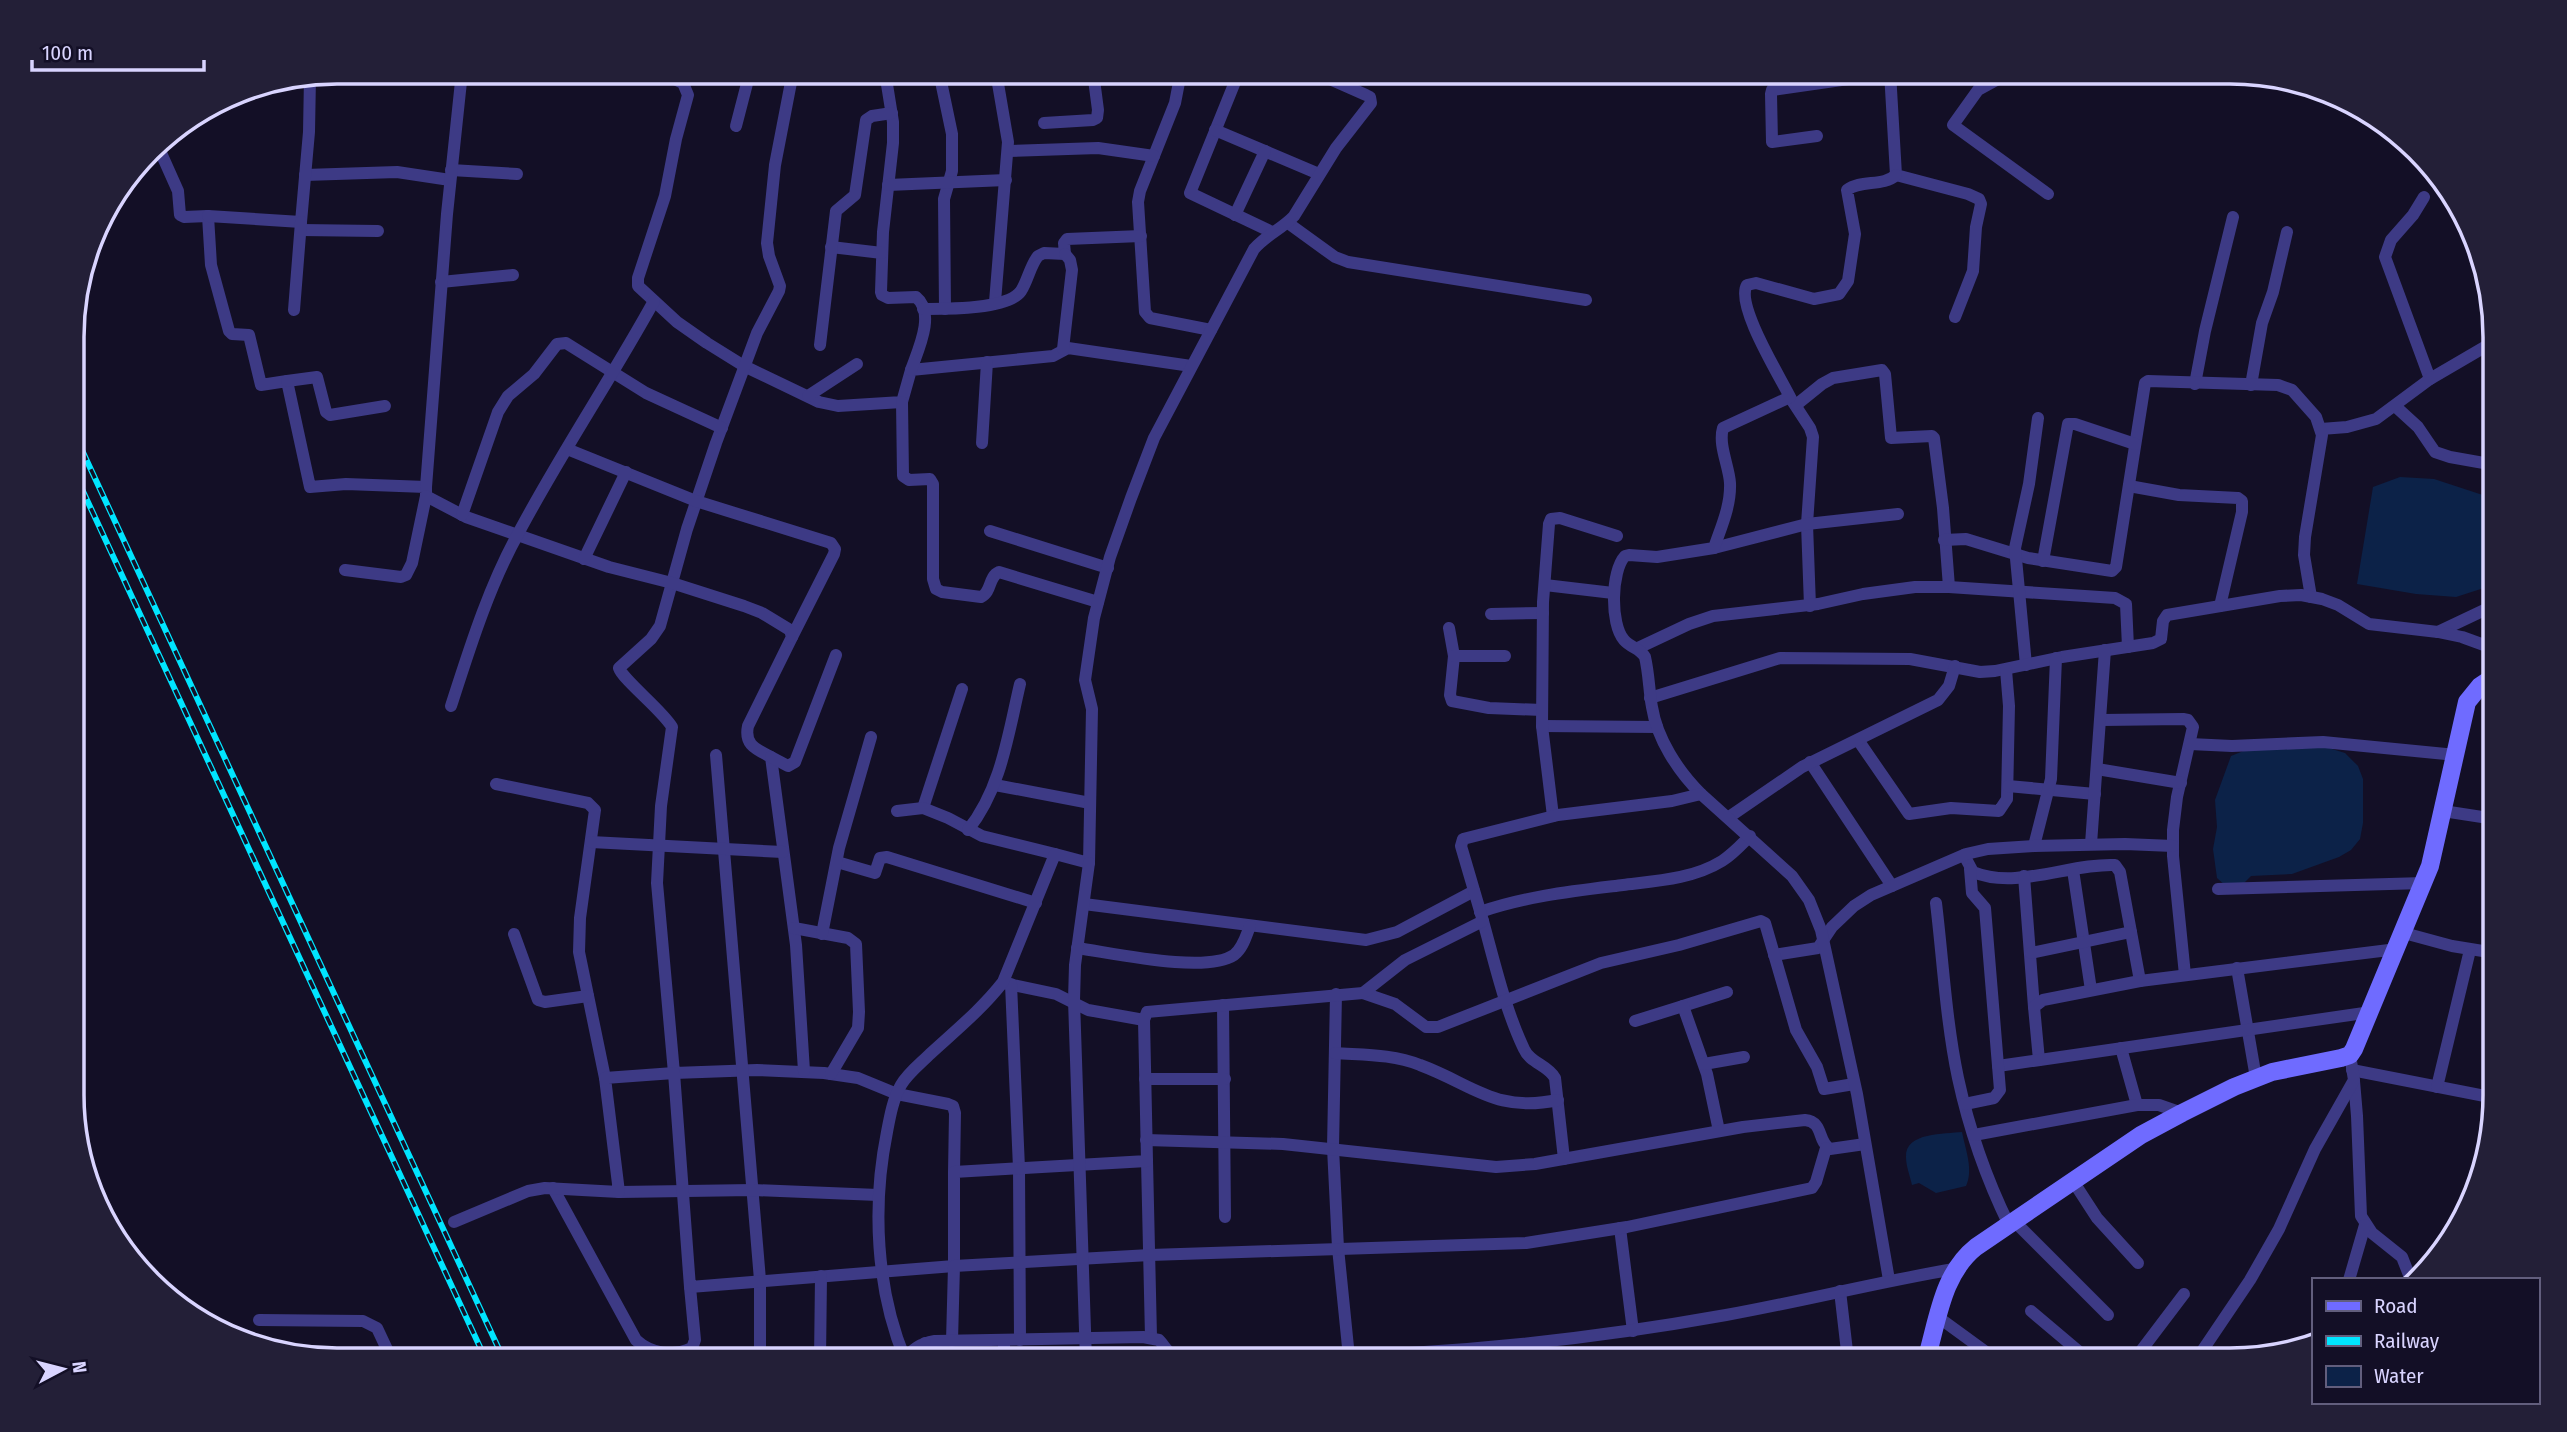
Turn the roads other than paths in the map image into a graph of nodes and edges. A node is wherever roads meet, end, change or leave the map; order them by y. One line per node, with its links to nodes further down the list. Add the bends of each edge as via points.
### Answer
1 (461, 84): 28 (street)
2 (683, 84): 50 (street, via 688,95 665,196 638,278 638,286)
3 (747, 84): 18 (street)
4 (791, 84): 62 (street, via 766,243 780,286)
5 (887, 84): 16 (street)
6 (942, 84): 31 (street, via 952,134)
7 (998, 84): 21 (street)
8 (1095, 84): 17 (street, via 1097,118)
9 (1179, 84): 24 (street)
10 (1234, 84): 19 (street)
11 (1341, 84): 26 (street, via 1371,100)
12 (1811, 84): 20 (street, via 1772,90 1772,142)
13 (1891, 84): 29 (street)
14 (1989, 84): 33 (street, via 1978,90 1954,125)
15 (310, 86): 27 (street)
16 (892, 113): 32 (street); 44 (street, via 866,120 855,195 836,211)
17 (1044, 123)
18 (736, 126)
19 (1215, 130): 22 (street); 35 (street, via 1190,193)
20 (1816, 136)
21 (1007, 151): 24 (street, via 1098,148); 30 (street)
22 (1265, 151): 26 (street); 35 (street)
23 (162, 155): 36 (street, via 178,191 180,215)
24 (1154, 156): 43 (street, via 1140,191)
25 (517, 174): 28 (street)
26 (1319, 174): 38 (street)
27 (305, 175): 28 (street); 39 (street)
28 (451, 175): 48 (street)
29 (1896, 175): 55 (street, via 1979,200 1973,271); 71 (street, via 1892,180 1847,190 1855,234 1848,281 1839,294 1814,299 1756,284 1744,288 1749,316)
30 (1006, 180): 31 (street); 51 (street)
31 (949, 182): 32 (street); 53 (street, via 944,199)
32 (888, 185): 45 (street)
33 (2048, 194)
34 (2424, 197): 66 (street, via 2391,240 2385,257)
35 (1235, 215): 41 (street)
36 (208, 216): 39 (street); 67 (street, via 211,265 229,331 249,335 261,385)
37 (2233, 217): 68 (street)
38 (1288, 223): 41 (street); 49 (street, via 1348,262)
39 (301, 226): 40 (street); 54 (street)
40 (378, 231)
41 (1272, 232): 56 (street, via 1254,249)
42 (2287, 232): 69 (street)
43 (1140, 236): 46 (street, via 1067,239); 56 (street, via 1146,315)
44 (831, 247): 45 (street); 57 (street)
45 (882, 253): 52 (street, via 882,296 916,297)
46 (1065, 254): 51 (street, via 1038,256 1020,293); 59 (street, via 1072,270)
47 (513, 275): 48 (street)
48 (441, 282): 84 (street)
49 (1586, 300)
50 (653, 301): 62 (street); 65 (street)
51 (995, 302): 53 (street)
52 (923, 309): 53 (street); 64 (street, via 924,329)
53 (944, 309)
54 (294, 310)
55 (1955, 317)
56 (1211, 330): 63 (street)
57 (820, 345)
58 (2483, 348): 66 (street)
59 (1063, 349): 60 (street, via 1053,356); 63 (street)
60 (987, 362): 64 (street); 78 (street)
61 (856, 365): 70 (street)
62 (744, 366): 70 (street); 76 (street)
63 (1191, 366): 97 (street, via 1154,438)
64 (911, 370): 72 (street)
65 (614, 372): 76 (street, via 666,403); 80 (street); 87 (street, via 566,343 556,344 498,412)
66 (2430, 379): 74 (street)
67 (287, 382): 73 (street, via 317,377 330,415); 84 (street, via 310,488 346,484)
68 (2195, 384): 69 (street); 79 (street, via 2145,383)
69 (2251, 385): 77 (street, via 2291,390)
70 (808, 397): 72 (street, via 828,405)
71 (1793, 401): 88 (street, via 1813,437); 92 (street, via 1833,378 1882,370 1891,438 1934,438); 93 (street, via 1723,428 1730,497)
72 (902, 402): 105 (street, via 903,476 930,479 933,484 936,589 981,597 996,573 1004,572)
73 (385, 406)
74 (2395, 406): 77 (street, via 2360,424); 81 (street, via 2435,452)
75 (2038, 418): 94 (street)
76 (722, 428): 85 (street)
77 (2321, 429): 104 (street, via 2305,537)
78 (982, 443)
79 (2135, 444): 83 (street); 96 (street, via 2068,424)
80 (567, 449): 82 (street); 90 (street)
81 (2483, 463)
82 (626, 472): 85 (street); 95 (street)
83 (2129, 486): 96 (street, via 2115,569); 107 (street, via 2242,501)
84 (426, 492): 87 (street); 98 (street, via 406,575)
85 (696, 501): 99 (street); 113 (street, via 834,545 834,554)
86 (1898, 514): 88 (street)
87 (462, 515): 90 (street)
88 (1807, 524): 93 (street); 106 (street)
89 (990, 531): 97 (street)
90 (517, 534): 95 (street); 129 (street, via 478,624)
91 (1617, 536): 100 (street, via 1560,518 1551,520)
92 (1944, 540): 94 (street, via 1966,539); 101 (street)
93 (1714, 548): 103 (street, via 1657,557 1625,556)
94 (2015, 555): 96 (street); 102 (street)
95 (584, 559): 99 (street)
96 (2043, 561)
97 (1108, 568): 105 (street)
98 (345, 570)
99 (672, 583): 113 (street, via 762,612 786,627); 162 (street, via 656,634 619,668 672,727)
100 (1545, 585): 103 (street); 109 (street)
101 (1949, 587): 102 (street); 106 (street, via 1892,589)
102 (2020, 592): 115 (street, via 2122,600 2127,610); 122 (street)
103 (1613, 593): 116 (street, via 1622,636)
104 (2311, 597): 107 (street, via 2280,596); 112 (street, via 2338,605 2369,624)
105 (1098, 602): 149 (street, via 1085,668 1092,709)
106 (1810, 606): 116 (street, via 1713,616)
107 (2220, 606): 115 (street, via 2167,615 2158,642)
108 (2483, 611): 112 (street)
109 (1543, 613): 110 (street); 130 (street)
110 (1491, 614)
111 (1449, 628): 119 (street)
112 (2438, 632): 114 (street)
113 (792, 637): 139 (street, via 746,732 748,743)
114 (2483, 645)
115 (2128, 647): 117 (street)
116 (1638, 648): 128 (street, via 1645,657)
117 (2105, 650): 121 (street); 131 (street)
118 (836, 655): 139 (street, via 795,762 788,766)
119 (1454, 656): 120 (street); 130 (street, via 1452,701)
120 (1504, 656)
121 (2056, 658): 122 (street); 146 (street)
122 (2026, 665): 124 (street)
123 (1955, 666): 124 (street); 128 (street, via 1910,659 1780,658); 135 (street, via 1949,686 1938,700)
124 (2006, 670): 145 (street)
125 (2483, 683): 138 (street, via 2467,702)
126 (1020, 684): 144 (street)
127 (962, 689): 150 (street)
128 (1650, 698): 133 (street)
129 (451, 706)
130 (1542, 710): 132 (street)
131 (2102, 720): 136 (street, via 2188,720 2193,727); 141 (street)
132 (1542, 726): 133 (street); 153 (street)
133 (1657, 727): 147 (street, via 1686,779)
134 (872, 737): 167 (street)
135 (1858, 740): 140 (street); 145 (street, via 1909,814 1951,808 2000,811)
136 (2190, 744): 138 (street, via 2323,742); 142 (street)
137 (716, 755): 163 (street)
138 (2456, 755): 152 (street)
139 (771, 757): 164 (street)
140 (1810, 762): 154 (street); 173 (street)
141 (2097, 769): 142 (street); 148 (street)
142 (2181, 783): 161 (street)
143 (496, 784): 158 (street, via 593,806)
144 (995, 785): 149 (street); 156 (street)
145 (2008, 786): 146 (street)
146 (2049, 789): 148 (street); 160 (street)
147 (1701, 794): 153 (street); 154 (street)
148 (2095, 794): 159 (street)
149 (1090, 803): 168 (street)
150 (923, 808): 151 (street); 156 (street)
151 (897, 811)
152 (2443, 811): 155 (street); 172 (street)
153 (1553, 816): 175 (street, via 1463,839)
154 (1730, 817): 157 (street)
155 (2483, 818)
156 (968, 830): 165 (street)
157 (1749, 836): 179 (street, via 1720,862 1685,875 1541,895 1506,903); 185 (street, via 1792,876 1809,900)
158 (592, 842): 162 (street); 201 (street, via 578,937)
159 (2091, 844): 160 (street); 161 (street)
160 (2034, 846): 166 (street)
161 (2173, 846): 194 (street)
162 (657, 847): 163 (street); 220 (street)
163 (723, 850): 164 (street); 218 (street)
164 (783, 852): 181 (street)
165 (1055, 854): 168 (street); 177 (street)
166 (1965, 855): 169 (street); 173 (street)
167 (837, 862): 177 (street, via 875,873 884,856); 184 (street)
168 (1089, 863): 178 (street)
169 (1969, 869): 171 (street, via 1985,876); 216 (street, via 1972,893 1985,908)
170 (2073, 870): 171 (street); 182 (street, via 2118,868); 187 (street)
171 (2024, 876): 191 (street)
172 (2424, 883): 174 (street); 186 (street)
173 (1892, 886): 185 (street, via 1854,906 1832,927)
174 (2217, 889)
175 (1474, 891): 179 (street); 180 (street, via 1397,932 1366,940)
176 (1936, 903): 231 (street)
177 (1036, 904): 196 (street)
178 (1084, 904): 180 (street); 188 (street)
179 (1481, 917): 199 (street, via 1405,960); 202 (street)
180 (1250, 926): 188 (street, via 1240,950 1211,962)
181 (793, 928): 184 (street); 219 (street)
182 (2131, 932): 187 (street); 195 (street)
183 (514, 934): 201 (street, via 538,1000)
184 (822, 934): 221 (street, via 853,941 857,949 858,1028)
185 (1825, 941): 192 (street, via 1818,948); 226 (street)
186 (2401, 941): 189 (street); 193 (street); 207 (street)
187 (2084, 942): 191 (street); 197 (street)
188 (1077, 948): 203 (street)
189 (2470, 950): 190 (street); 227 (street)
190 (2483, 952)
191 (2031, 953): 206 (street)
192 (1774, 955): 202 (street, via 1765,923 1758,920 1696,941 1601,963); 226 (street, via 1796,1030 1824,1089)
193 (2237, 968): 194 (street); 210 (street)
194 (2185, 975): 195 (street)
195 (2140, 981): 197 (street)
196 (1007, 983): 203 (street); 228 (street, via 913,1070); 244 (street)
197 (2091, 990): 206 (street, via 2043,1000)
198 (1727, 992): 205 (street)
199 (1363, 993): 200 (street); 202 (street, via 1395,1004 1431,1028)
200 (1336, 994): 204 (street); 212 (street)
201 (588, 996): 222 (street)
202 (1506, 999): 230 (street, via 1525,1051 1552,1072)
203 (1074, 1002): 208 (street, via 1088,1010); 243 (street)
204 (1223, 1005): 208 (street, via 1150,1011); 224 (street)
205 (1683, 1006): 209 (street); 215 (street)
206 (2035, 1007): 214 (street)
207 (2371, 1012): 210 (street); 217 (street)
208 (1144, 1020): 223 (street)
209 (1635, 1021)
210 (2248, 1030): 211 (street); 225 (street)
211 (2121, 1048): 214 (street); 232 (street)
212 (1335, 1053): 230 (street, via 1401,1059 1504,1102); 239 (street)
213 (1744, 1057): 215 (street)
214 (2039, 1060): 216 (street)
215 (1704, 1064): 234 (street)
216 (1998, 1066): 231 (street, via 1997,1096)
217 (2352, 1068): 225 (street, via 2272,1072); 227 (street); 255 (street); 302 (street, via 2266,1255)
218 (741, 1071): 219 (street); 220 (street); 248 (street)
219 (804, 1072): 221 (street)
220 (674, 1073): 222 (street); 250 (street)
221 (831, 1074): 228 (street, via 858,1078)
222 (605, 1078): 249 (street)
223 (1145, 1079): 224 (street); 236 (street)
224 (1225, 1079): 237 (street)
225 (2256, 1079): 233 (street)
226 (1854, 1084): 238 (street)
227 (2437, 1087): 229 (street)
228 (897, 1094): 245 (street, via 953,1106); 251 (street, via 883,1148)
229 (2483, 1096)
230 (1558, 1100): 241 (street)
231 (1965, 1104): 235 (street)
232 (2137, 1105): 233 (street, via 2159,1105); 235 (street)
233 (2182, 1113): 246 (street)
234 (1719, 1131): 240 (street, via 1810,1120 1818,1125); 241 (street)
235 (1974, 1135): 254 (street, via 1987,1177)
236 (1146, 1140): 237 (street); 242 (street)
237 (1226, 1141): 239 (street); 252 (street)
238 (1865, 1144): 240 (street); 269 (street)
239 (1333, 1148): 241 (street, via 1496,1167); 257 (street)
240 (1826, 1148): 256 (street, via 1811,1188)
241 (1564, 1159)
242 (1147, 1161): 243 (street); 258 (street)
243 (1081, 1166): 244 (street); 259 (street)
244 (1019, 1168): 245 (street); 260 (street)
245 (954, 1172): 262 (street)
246 (2073, 1181): 254 (street); 261 (street, via 2097,1218)
247 (553, 1188): 249 (street); 253 (street, via 511,1196); 285 (street, via 636,1340)
248 (752, 1190): 250 (street); 251 (street); 268 (street)
249 (618, 1192): 250 (street)
250 (683, 1192): 270 (street)
251 (878, 1195): 264 (street)
252 (1225, 1217)
253 (454, 1222)
254 (2011, 1223): 263 (street, via 1963,1257); 274 (street)
255 (2365, 1225): 265 (street, via 2402,1257); 267 (street)
256 (1620, 1228): 257 (street, via 1526,1243); 277 (street)
257 (1338, 1248): 258 (street); 295 (street)
258 (1150, 1255): 259 (street); 278 (street)
259 (1083, 1259): 260 (street); 279 (street)
260 (1019, 1262): 262 (street); 280 (street)
261 (2138, 1263)
262 (954, 1266): 264 (street); 281 (street)
263 (1954, 1269): 269 (street); 275 (street)
264 (883, 1273): 266 (street); 289 (street)
265 (2409, 1274)
266 (821, 1276): 268 (street); 288 (street)
267 (2350, 1278)
268 (760, 1280): 270 (street); 287 (street)
269 (1889, 1280): 271 (street)
270 (690, 1287): 286 (street)
271 (1839, 1291): 277 (street); 297 (street)
272 (2183, 1294): 301 (street)
273 (2031, 1311): 300 (street)
274 (2108, 1315)
275 (1938, 1317): 298 (street); 299 (street)
276 (259, 1320): 284 (street, via 363,1321 377,1328)
277 (1633, 1331): 296 (street)
278 (1152, 1337): 279 (street); 294 (street)
279 (1084, 1338): 280 (street); 293 (street)
280 (1020, 1340): 282 (street)
281 (952, 1341): 282 (street); 283 (street)
282 (1004, 1341): 292 (street)
283 (925, 1343): 290 (street); 291 (street)
284 (386, 1348)
285 (647, 1348)
286 (692, 1348)
287 (760, 1348)
288 (820, 1348)
289 (901, 1348)
290 (914, 1348)
291 (925, 1348)
292 (1004, 1348)
293 (1085, 1348)
294 (1167, 1348)
295 (1340, 1348)
296 (1482, 1348)
297 (1846, 1348)
298 (1929, 1348)
299 (1981, 1348)
300 (2075, 1348)
301 (2143, 1348)
302 (2204, 1348)

